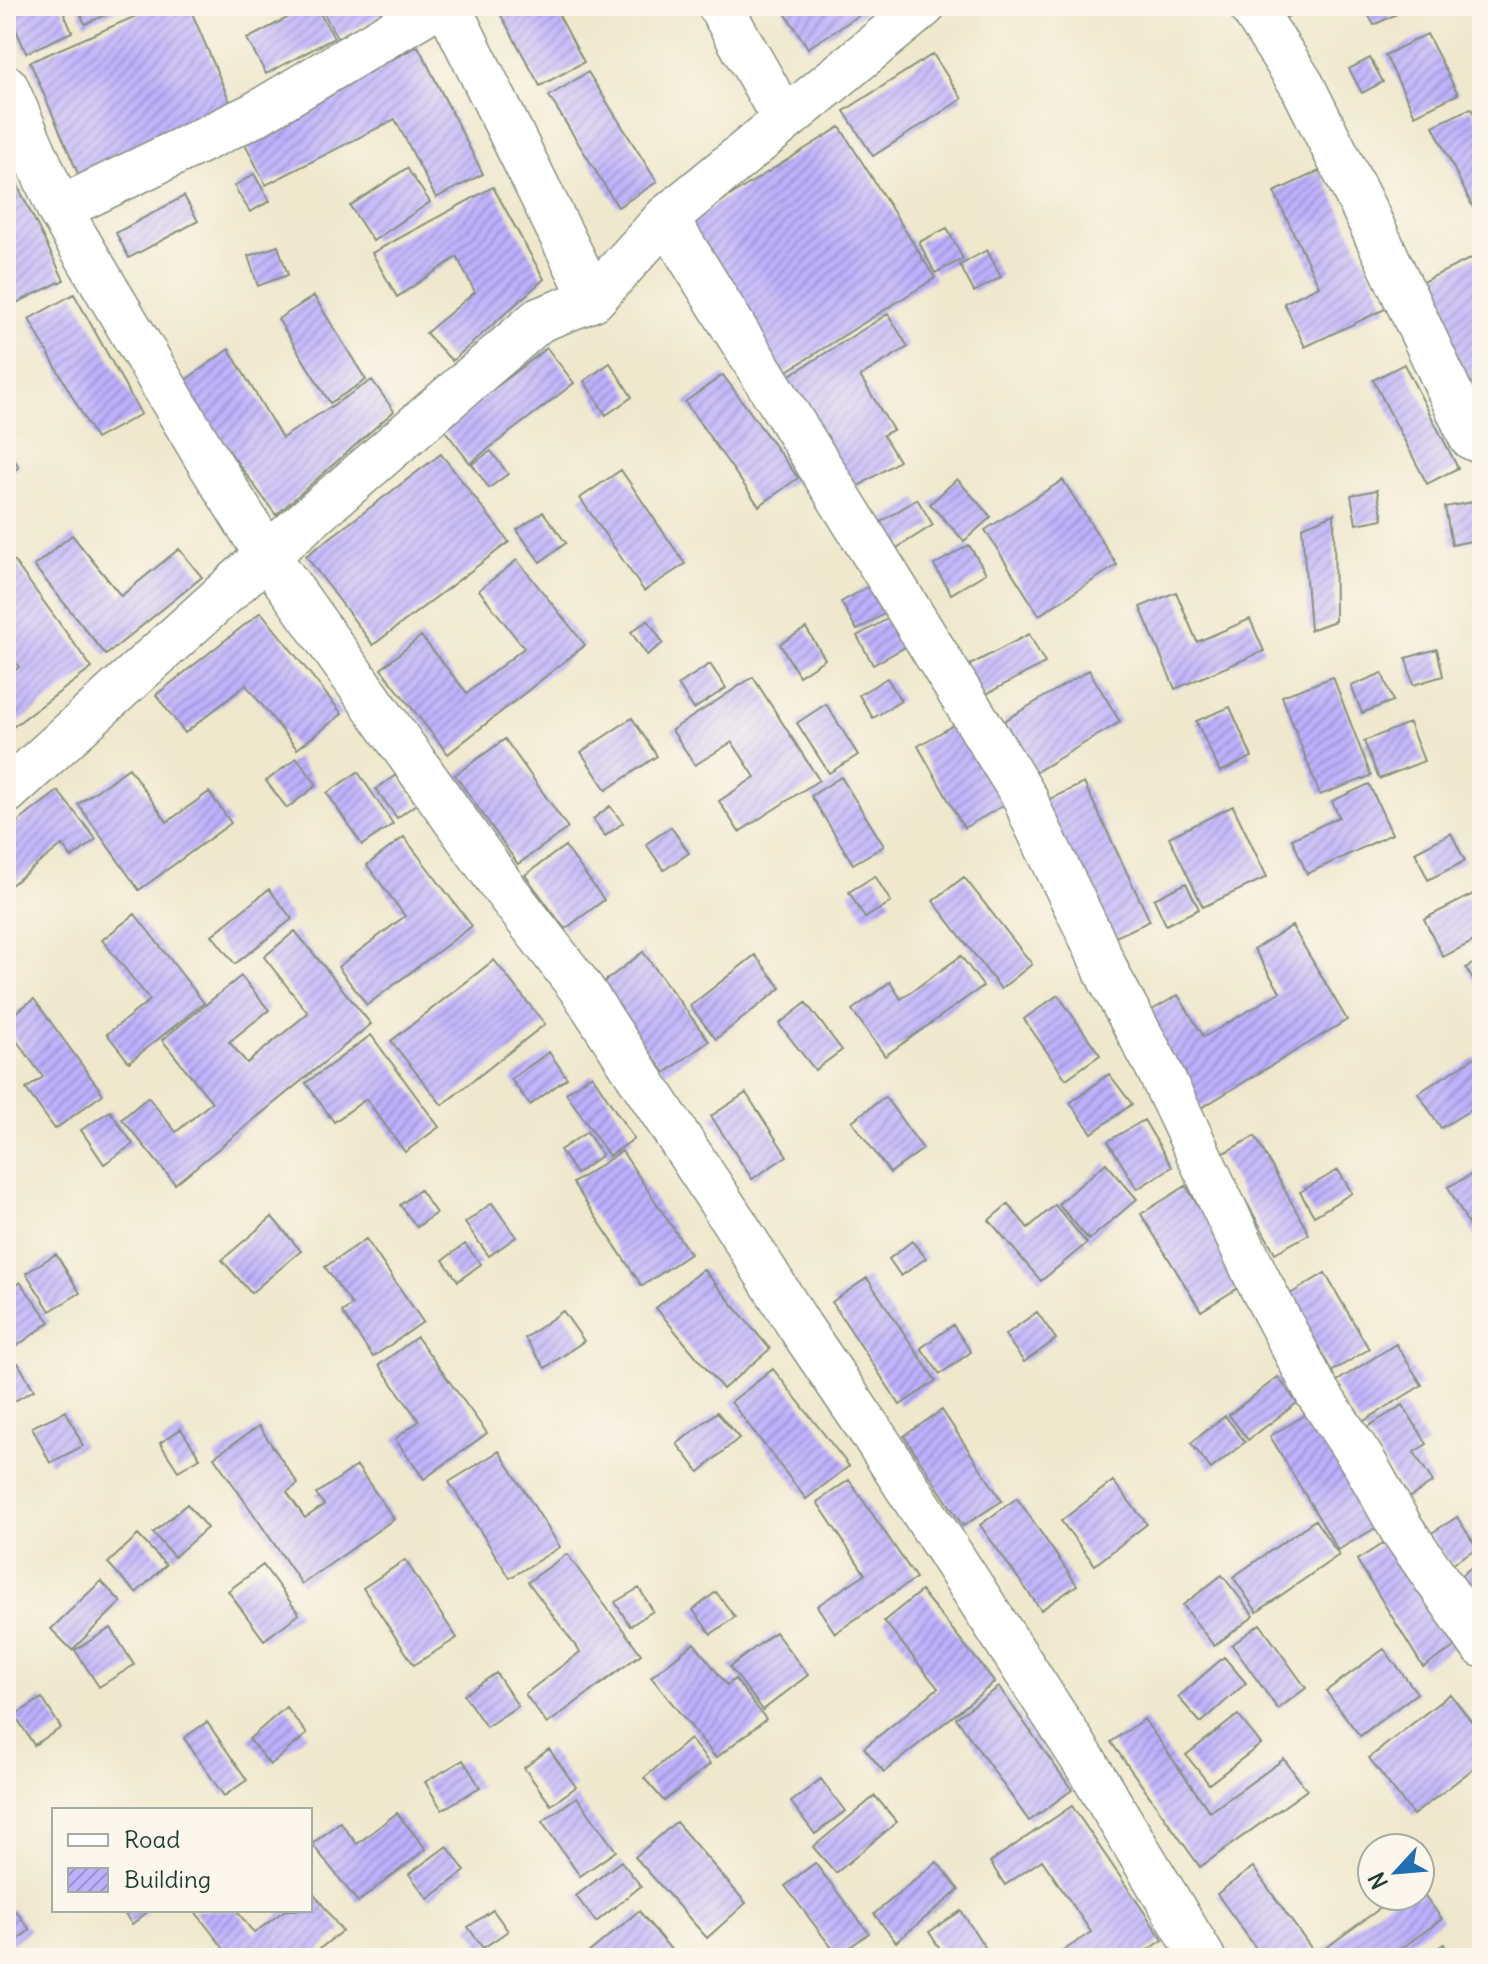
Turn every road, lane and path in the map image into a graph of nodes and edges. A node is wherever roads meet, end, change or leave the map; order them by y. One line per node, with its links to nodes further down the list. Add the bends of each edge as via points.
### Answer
1 (436, 6): 8 (street, via 254,115)
2 (448, 6): 10 (street)
3 (720, 6): 7 (street)
4 (923, 6): 7 (street)
5 (1251, 6): 11 (street, via 1302,85 1471,437)
6 (6, 87): 8 (street)
7 (784, 119): 9 (street)
8 (59, 209): 12 (street)
9 (666, 218): 10 (street); 14 (street, via 1025,798 1317,1392)
10 (593, 299): 12 (street, via 539,320)
11 (1482, 442)
12 (267, 555): 13 (street); 15 (street, via 583,991 1088,1767)
13 (6, 792)
14 (1482, 1645)
15 (1203, 1958)

